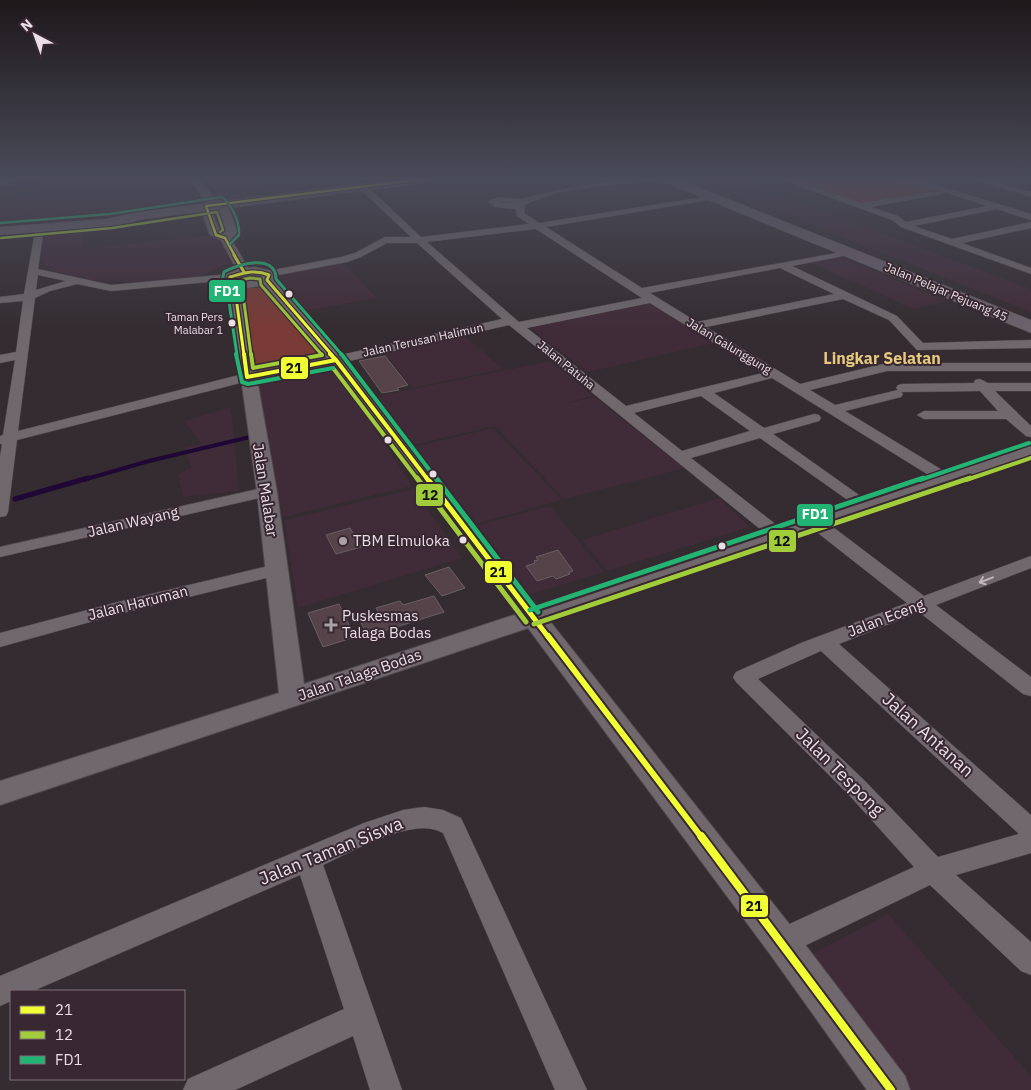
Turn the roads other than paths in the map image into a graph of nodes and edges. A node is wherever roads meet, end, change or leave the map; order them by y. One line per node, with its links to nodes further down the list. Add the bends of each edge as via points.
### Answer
1 (39, 228): 22 (street)
2 (28, 229): 13 (main road)
3 (216, 229): 14 (street, via 216,235)
4 (230, 229): 14 (street, via 232,232)
5 (399, 229): 15 (street)
6 (406, 229): 16 (street, Jalan Patuha)
7 (512, 229): 16 (street)
8 (541, 229): 28 (street, Jalan Galunggung)
9 (801, 229): 18 (main road, Jalan Pelajar Pejuang 45)
10 (805, 229): 33 (main road, Jalan Pelajar Pejuang 45)
11 (915, 229): 17 (street)
12 (1013, 229): 17 (street)
13 (0, 231)
14 (225, 238): 24 (street)
15 (385, 240): 16 (street); 25 (street, via 343,260)
16 (419, 240): 34 (street, Jalan Patuha)
17 (952, 242): 20 (street)
18 (850, 252): 21 (street); 36 (main road, Jalan Pelajar Pejuang 45)
19 (1022, 257): 20 (street)
20 (1004, 261): 23 (street)
21 (781, 266): 28 (street); 29 (street)
22 (33, 271): 27 (street); 30 (street)
23 (1031, 271)
24 (244, 272): 25 (street, via 260,271); 26 (street)
25 (267, 277): 26 (street, via 254,284); 41 (street)
26 (232, 280): 27 (street, via 110,288); 45 (street, Jalan Malabar)
27 (80, 282): 30 (street, via 46,289)
28 (640, 292): 31 (street, Jalan Galunggung)
29 (845, 295): 35 (street); 38 (street, via 894,318 917,345)
30 (29, 297): 32 (street); 39 (street)
31 (652, 299): 34 (street, Jalan Terusan Halimun); 35 (street, Jalan Galunggung)
32 (0, 300)
33 (1031, 319)
34 (514, 323): 41 (street, Jalan Terusan Halimun); 51 (street, Jalan Patuha)
35 (696, 326): 44 (street, Jalan Galunggung)
36 (1031, 327)
37 (1031, 344): 38 (street)
38 (945, 347): 43 (street)
39 (22, 355): 40 (street); 57 (street)
40 (0, 358)
41 (336, 360): 45 (street, Jalan Terusan Halimun); 70 (street)
42 (1031, 367): 43 (street)
43 (966, 368): 46 (street); 48 (street, via 887,367)
44 (774, 374): 48 (street, Jalan Galunggung); 49 (street)
45 (247, 377): 57 (street, Jalan Terusan Halimun); 61 (street, Jalan Malabar)
46 (984, 387): 47 (street); 50 (street, via 899,391); 52 (street)
47 (1031, 387)
48 (798, 388): 50 (street, Jalan Galunggung)
49 (702, 392): 51 (street); 55 (street)
50 (832, 410): 60 (street, Jalan Galunggung)
51 (624, 411): 59 (street, Jalan Patuha)
52 (1010, 414): 53 (street); 56 (street)
53 (924, 415)
54 (814, 418): 55 (street)
55 (762, 433): 59 (street); 62 (street)
56 (1031, 433)
57 (5, 439): 63 (street)
58 (1031, 450): 60 (street, Jalan Talaga Bodas)
59 (680, 456): 65 (street, Jalan Patuha)
60 (946, 479): 62 (street, Jalan Talaga Bodas)
61 (267, 492): 66 (street, Jalan Wayang); 68 (street, Jalan Malabar)
62 (865, 505): 64 (street, Jalan Talaga Bodas)
63 (0, 512)
64 (815, 522): 65 (street, Jalan Talaga Bodas); 69 (street)
65 (777, 534): 70 (street, Jalan Talaga Bodas)
66 (0, 552)
67 (1031, 562): 69 (street, Jalan Eceng, one-way to 69)
68 (277, 570): 71 (street, Jalan Haruman); 76 (street, Jalan Malabar)
69 (923, 604): 72 (street, Jalan Eceng); 73 (street)
70 (532, 617): 76 (street, Jalan Talaga Bodas); 82 (street)
71 (0, 640)
72 (824, 642): 74 (street, Jalan Eceng); 78 (street, Jalan Antanan)
73 (1023, 672): 75 (street)
74 (743, 677): 81 (street, Jalan Tespong, via 857,788)
75 (1031, 688)
76 (293, 698): 77 (street, Jalan Talaga Bodas)
77 (0, 793)
78 (1031, 830)
79 (1031, 842): 81 (street)
80 (308, 860): 84 (street, Jalan Taman Siswa); 85 (street); 88 (street, Jalan Taman Siswa, via 400,821 429,816 452,826)
81 (934, 870): 82 (street); 83 (street, Jalan Tespong)
82 (782, 942): 89 (street)
83 (1031, 961)
84 (0, 991)
85 (361, 1017): 86 (street); 87 (street)
86 (199, 1090)
87 (386, 1090)
88 (572, 1090)
89 (891, 1090)

